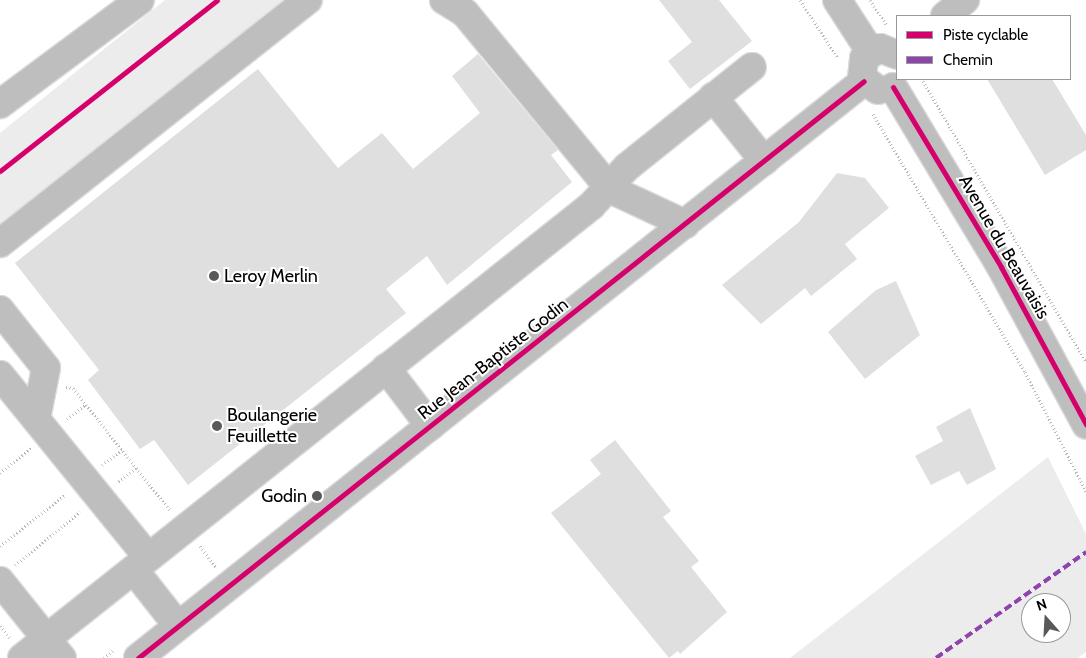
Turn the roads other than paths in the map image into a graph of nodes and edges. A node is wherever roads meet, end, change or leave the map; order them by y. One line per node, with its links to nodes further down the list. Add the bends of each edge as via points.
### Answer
1 (140, 0): 7 (street)
2 (308, 0): 20 (street)
3 (444, 0): 18 (street, via 465,13)
4 (836, 0): 8 (street)
5 (965, 0): 6 (street)
6 (946, 15)
7 (89, 40): 15 (street); 16 (street)
8 (870, 51): 9 (street, via 884,48); 13 (street, via 861,64)
9 (896, 62)
10 (752, 67): 14 (street)
11 (896, 73): 13 (street, via 877,90)
12 (907, 80): 25 (street, Avenue du Beauvaisis, via 1001,267)
13 (856, 88): 17 (street, Rue Jean-Baptiste Godin)
14 (713, 97): 17 (street); 18 (street, via 627,167)
15 (0, 104)
16 (0, 118)
17 (764, 160): 19 (street, Rue Jean-Baptiste Godin)
18 (610, 189): 19 (street); 22 (street)
19 (685, 224): 26 (street, Rue Jean-Baptiste Godin)
20 (0, 243)
21 (0, 310): 24 (street, via 46,368)
22 (386, 368): 26 (street); 27 (street)
23 (0, 375): 24 (street)
24 (36, 419): 27 (street, via 92,488)
25 (1086, 424)
26 (430, 426): 29 (street, Rue Jean-Baptiste Godin)
27 (140, 563): 29 (street); 30 (street)
28 (4, 576): 30 (street)
29 (178, 626): 32 (street, Rue Jean-Baptiste Godin)
30 (54, 648): 31 (street)
31 (22, 658)
32 (138, 658)

